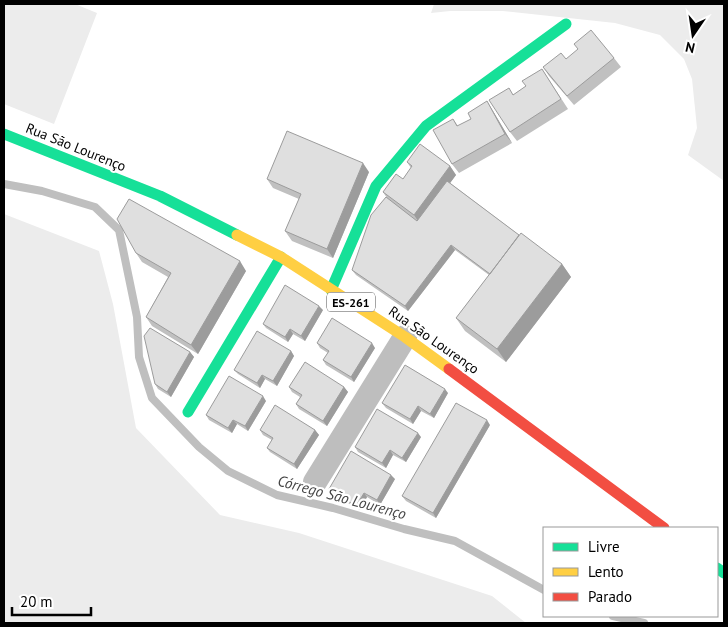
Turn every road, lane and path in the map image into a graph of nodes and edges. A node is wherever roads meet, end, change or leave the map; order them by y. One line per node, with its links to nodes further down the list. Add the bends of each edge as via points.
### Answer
1 (566, 24): 4 (main road, via 426,126 376,186)
2 (4, 134): 3 (main road, Rua São Lourenço / ES-261, via 160,196)
3 (281, 257): 4 (main road, Rua São Lourenço / ES-261); 6 (main road)
4 (331, 290): 5 (main road, Rua São Lourenço / ES-261)
5 (405, 337): 7 (street); 8 (main road, Rua São Lourenço / ES-261)
6 (188, 412)
7 (314, 482)
8 (663, 527)

